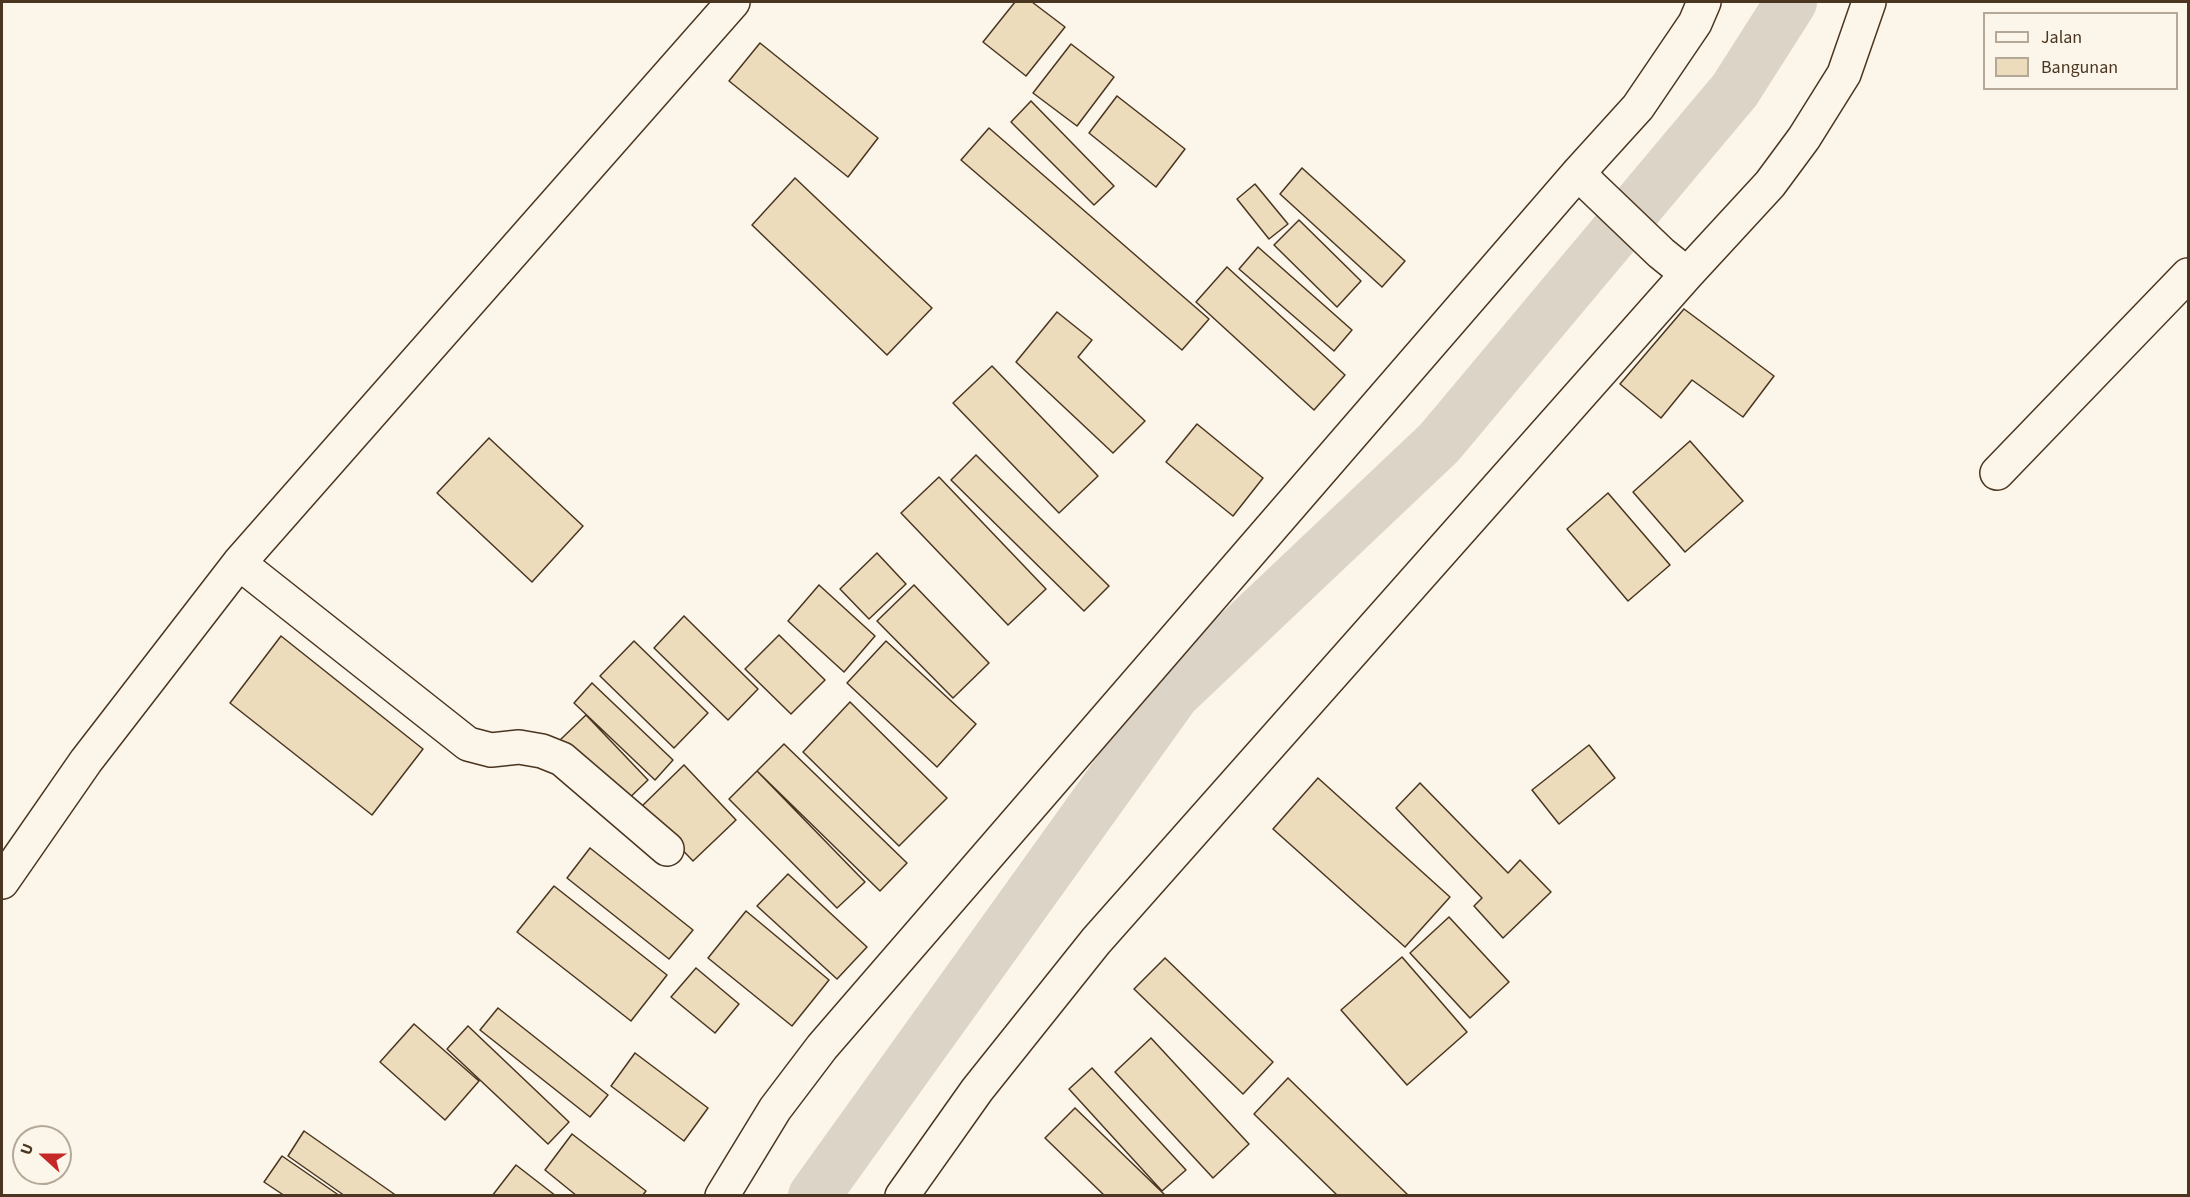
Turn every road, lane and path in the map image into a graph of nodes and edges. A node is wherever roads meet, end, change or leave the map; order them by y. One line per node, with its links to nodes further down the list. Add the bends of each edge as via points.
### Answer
1 (733, 2): 8 (street)
2 (1704, 2): 4 (street, via 1695,23)
3 (1869, 2): 5 (street, via 1845,74 1804,138 1770,184)
4 (1585, 179): 5 (street); 11 (street, via 822,1047 776,1109)
5 (1687, 274): 12 (street, via 1096,941 977,1090)
6 (2188, 275): 7 (street)
7 (1997, 473)
8 (239, 563): 9 (street, via 468,744 490,750 519,747 562,759); 10 (street, via 86,761)
9 (667, 849)
10 (2, 882)
11 (722, 1196)
12 (902, 1196)

